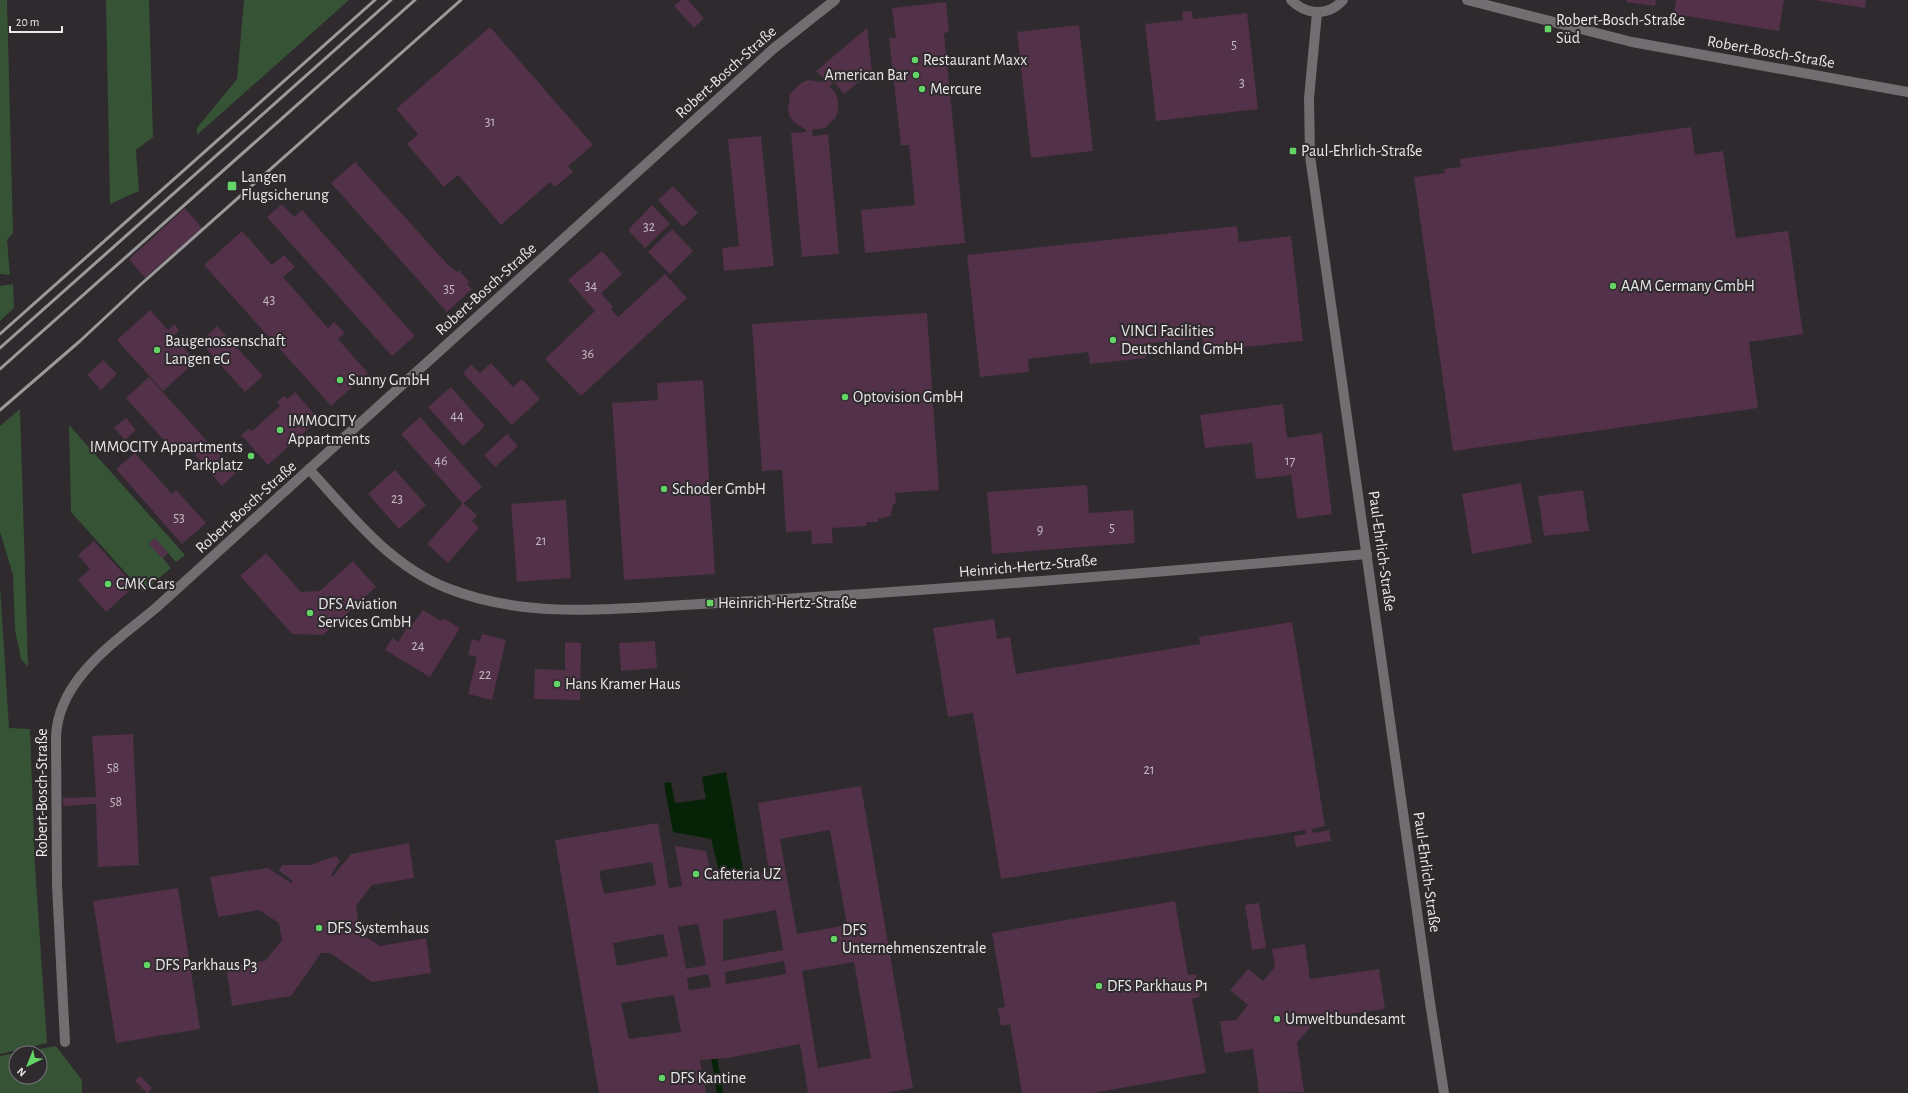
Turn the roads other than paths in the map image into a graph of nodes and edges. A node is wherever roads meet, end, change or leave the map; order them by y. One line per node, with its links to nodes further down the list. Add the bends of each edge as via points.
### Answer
1 (835, 0): 7 (street, Robert-Bosch-Straße, via 773,49)
2 (1291, 0): 5 (street, via 1302,9)
3 (1342, 0): 5 (street, via 1337,6)
4 (1467, 0): 6 (street, Robert-Bosch-Straße, via 1632,42)
5 (1317, 13): 8 (street, Paul-Ehrlich-Straße, via 1309,98 1310,156)
6 (1908, 92)
7 (309, 470): 8 (street, Heinrich-Hertz-Straße, via 384,549 427,580 449,590 498,604 548,610 606,610 896,592); 9 (street, Robert-Bosch-Straße, via 91,665 66,697 56,722 57,885)
8 (1367, 554): 10 (street, Paul-Ehrlich-Straße)
9 (65, 1042)
10 (1444, 1093)

